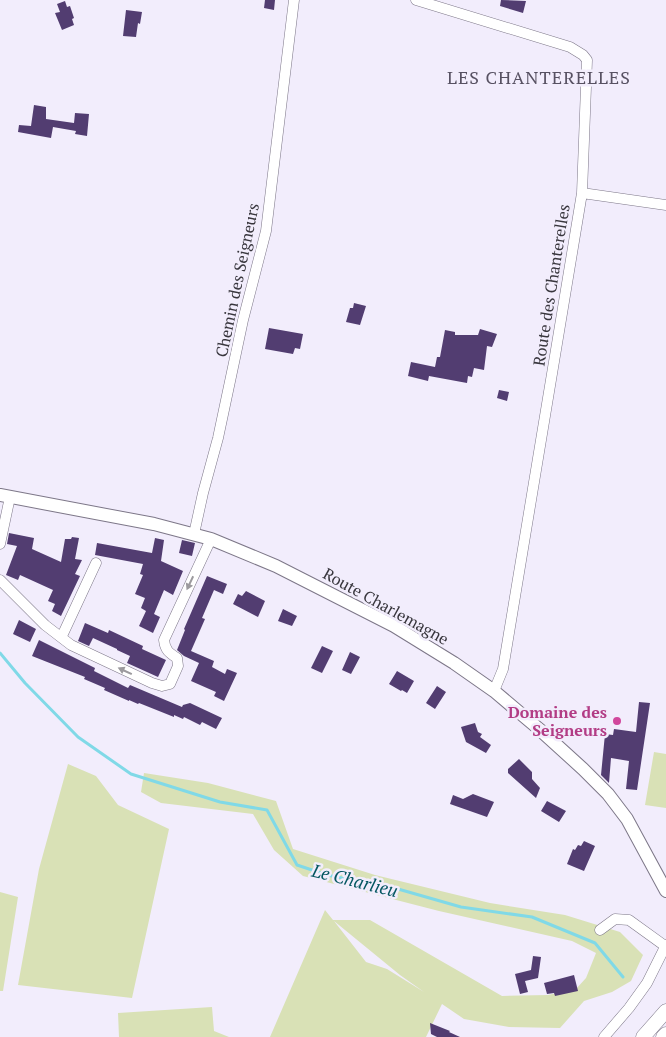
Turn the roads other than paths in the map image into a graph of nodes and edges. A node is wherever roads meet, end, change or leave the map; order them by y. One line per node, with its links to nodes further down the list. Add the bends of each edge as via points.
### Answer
1 (294, 0): 6 (street, Chemin des Seigneurs, via 266,231)
2 (416, 0): 3 (street, Route des Chanterelles, via 570,47 583,55 587,60 587,70)
3 (582, 193): 4 (street); 12 (street, Route des Chanterelles, via 508,642 501,677)
4 (666, 205)
5 (5, 496): 6 (main road, Route Charlemagne); 8 (street)
6 (194, 534): 7 (main road, Route Charlemagne)
7 (211, 539): 11 (street, one-way to 11, via 164,640 165,648 177,658 178,666 170,684 152,683 70,645); 12 (main road, Route Charlemagne, via 257,556 374,615)
8 (0, 544)
9 (96, 563): 11 (street)
10 (0, 580): 11 (street, via 46,626)
11 (62, 636)
12 (494, 691): 13 (main road, Route Charlemagne, via 608,794 627,819)
13 (666, 891)
14 (600, 930): 15 (street, via 615,919 628,920)
15 (665, 946): 18 (street, via 647,983)
16 (666, 1011): 19 (highway)
17 (666, 1034): 20 (highway)
18 (604, 1037)
19 (643, 1037)
20 (664, 1037)

